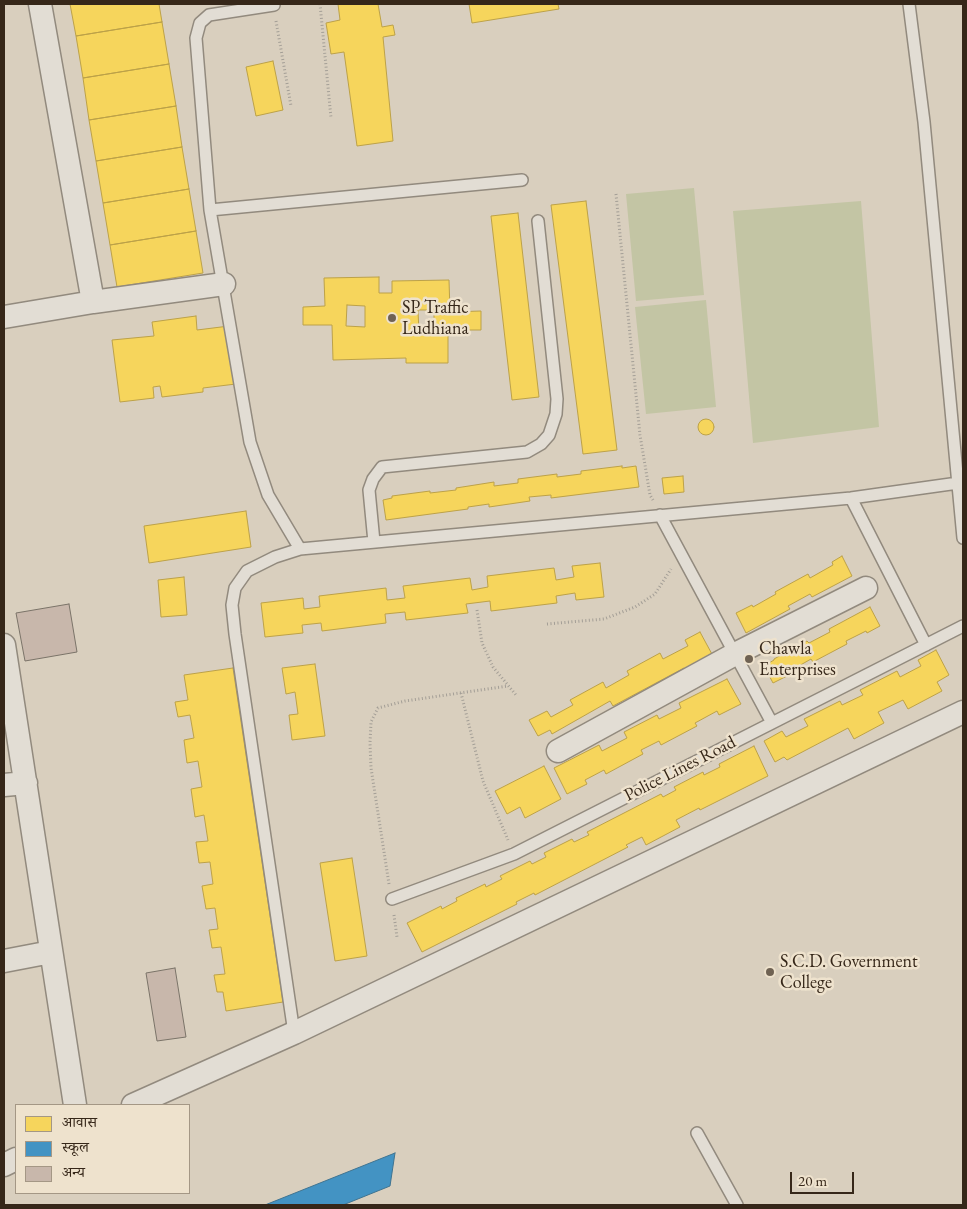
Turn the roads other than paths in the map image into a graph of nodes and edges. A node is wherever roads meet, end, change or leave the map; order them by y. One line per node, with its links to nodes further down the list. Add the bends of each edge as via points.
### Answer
1 (40, 4): 8 (street)
2 (274, 4): 5 (lane, via 209,15 200,24 196,38)
3 (909, 4): 10 (lane, via 924,122)
4 (522, 180): 5 (lane)
5 (210, 210): 7 (lane)
6 (538, 221): 14 (lane, via 557,399 549,435 527,452 382,467 370,490)
7 (224, 284): 8 (street); 15 (lane, via 250,442 268,495)
8 (93, 302): 9 (street)
9 (4, 317)
10 (958, 483): 11 (lane); 13 (lane)
11 (851, 498): 12 (lane); 19 (lane)
12 (660, 515): 14 (lane); 20 (lane)
13 (963, 538)
14 (374, 542): 15 (lane)
15 (300, 549): 29 (lane, via 248,571 235,588 232,605)
16 (866, 588): 20 (street)
17 (963, 626): 19 (lane, Police Lines Road)
18 (4, 645): 24 (street)
19 (926, 645): 22 (lane, Police Lines Road)
20 (735, 654): 22 (lane); 23 (street)
21 (963, 712): 29 (street)
22 (772, 723): 26 (lane, Police Lines Road, via 514,854)
23 (558, 751)
24 (26, 783): 25 (street); 27 (street)
25 (4, 785)
26 (392, 899)
27 (51, 952): 28 (street); 30 (street)
28 (4, 960)
29 (294, 1033): 31 (street)
30 (75, 1104)
31 (135, 1104)
32 (697, 1133): 33 (lane)
33 (737, 1205)

